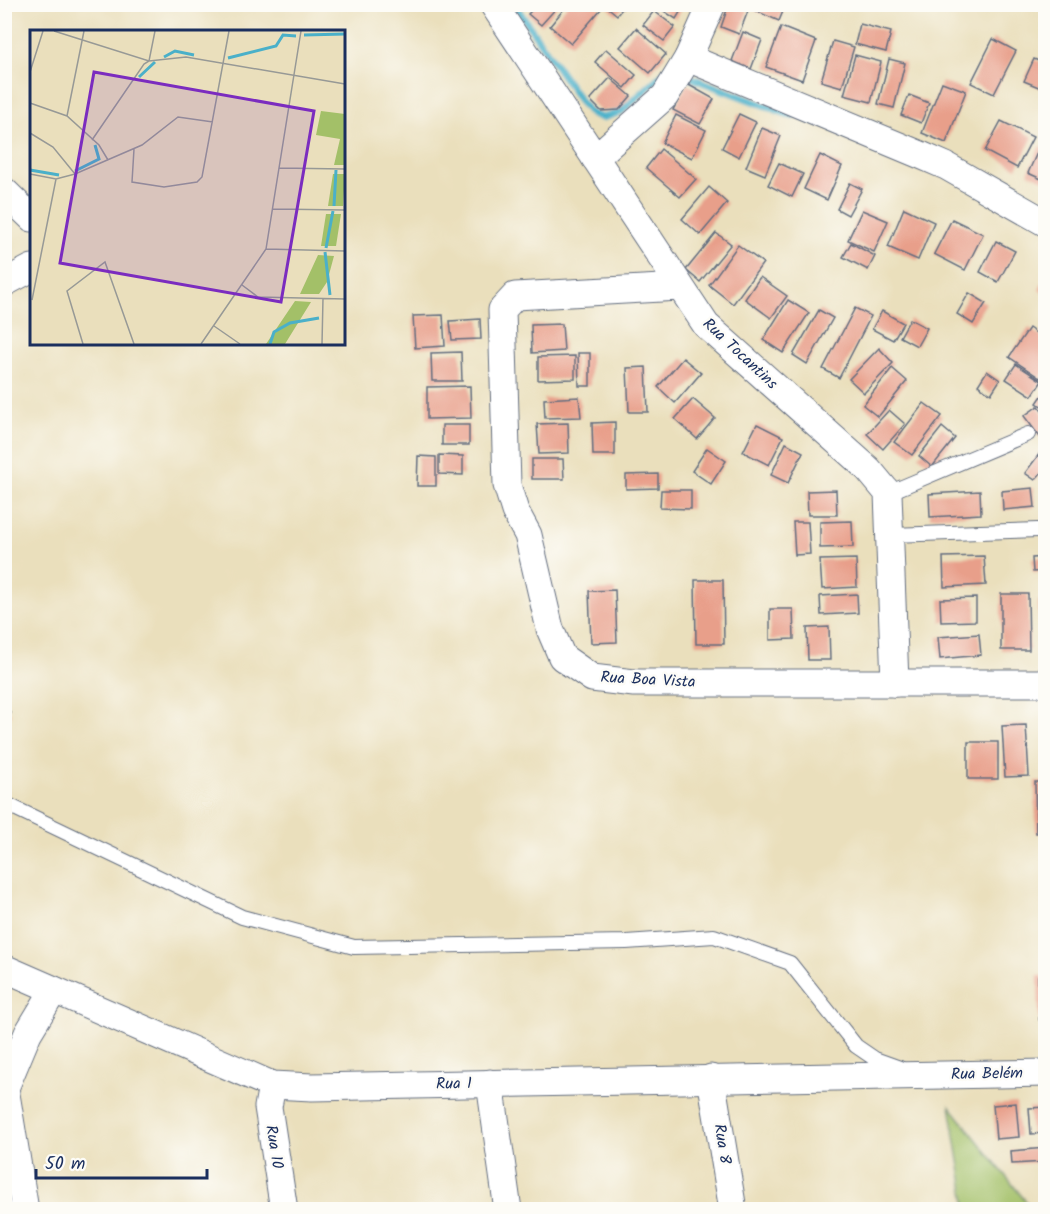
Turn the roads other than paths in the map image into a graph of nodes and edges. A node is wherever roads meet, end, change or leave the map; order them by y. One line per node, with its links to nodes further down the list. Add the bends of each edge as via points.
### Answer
1 (493, 4): 4 (street, Rua Tocantins)
2 (712, 4): 3 (street)
3 (688, 58): 4 (street, via 665,96); 7 (street, via 946,166)
4 (595, 158): 10 (street, Rua Tocantins)
5 (4, 191): 6 (street)
6 (30, 216)
7 (1046, 223)
8 (30, 269): 9 (street)
9 (4, 283)
10 (680, 287): 12 (street, Rua Tocantins, via 706,325 868,469); 15 (street, Rua Boa Vista, via 515,296 502,310 507,485 528,535 550,629 562,657 592,678 634,683)
11 (1028, 434): 12 (lane)
12 (888, 493): 14 (street)
13 (1038, 530): 14 (lane)
14 (891, 535): 15 (street)
15 (895, 683): 16 (street, Rua Boa Vista)
16 (1046, 683)
17 (4, 803): 21 (lane, via 242,916 354,947 626,942 714,936 790,963 856,1046 875,1059)
18 (4, 968): 19 (street, Rua 1)
19 (54, 990): 24 (street, Rua 1); 25 (street, via 28,1033 5,1088)
20 (1046, 1073): 21 (street, Rua Belém)
21 (929, 1075): 22 (street, Rua 1)
22 (711, 1078): 23 (street, Rua 1); 28 (street, Rua 8)
23 (490, 1083): 24 (street, Rua 1); 27 (street)
24 (272, 1085): 26 (street, Rua 10, via 268,1107)
25 (25, 1209)
26 (284, 1209)
27 (508, 1209)
28 (732, 1209)

